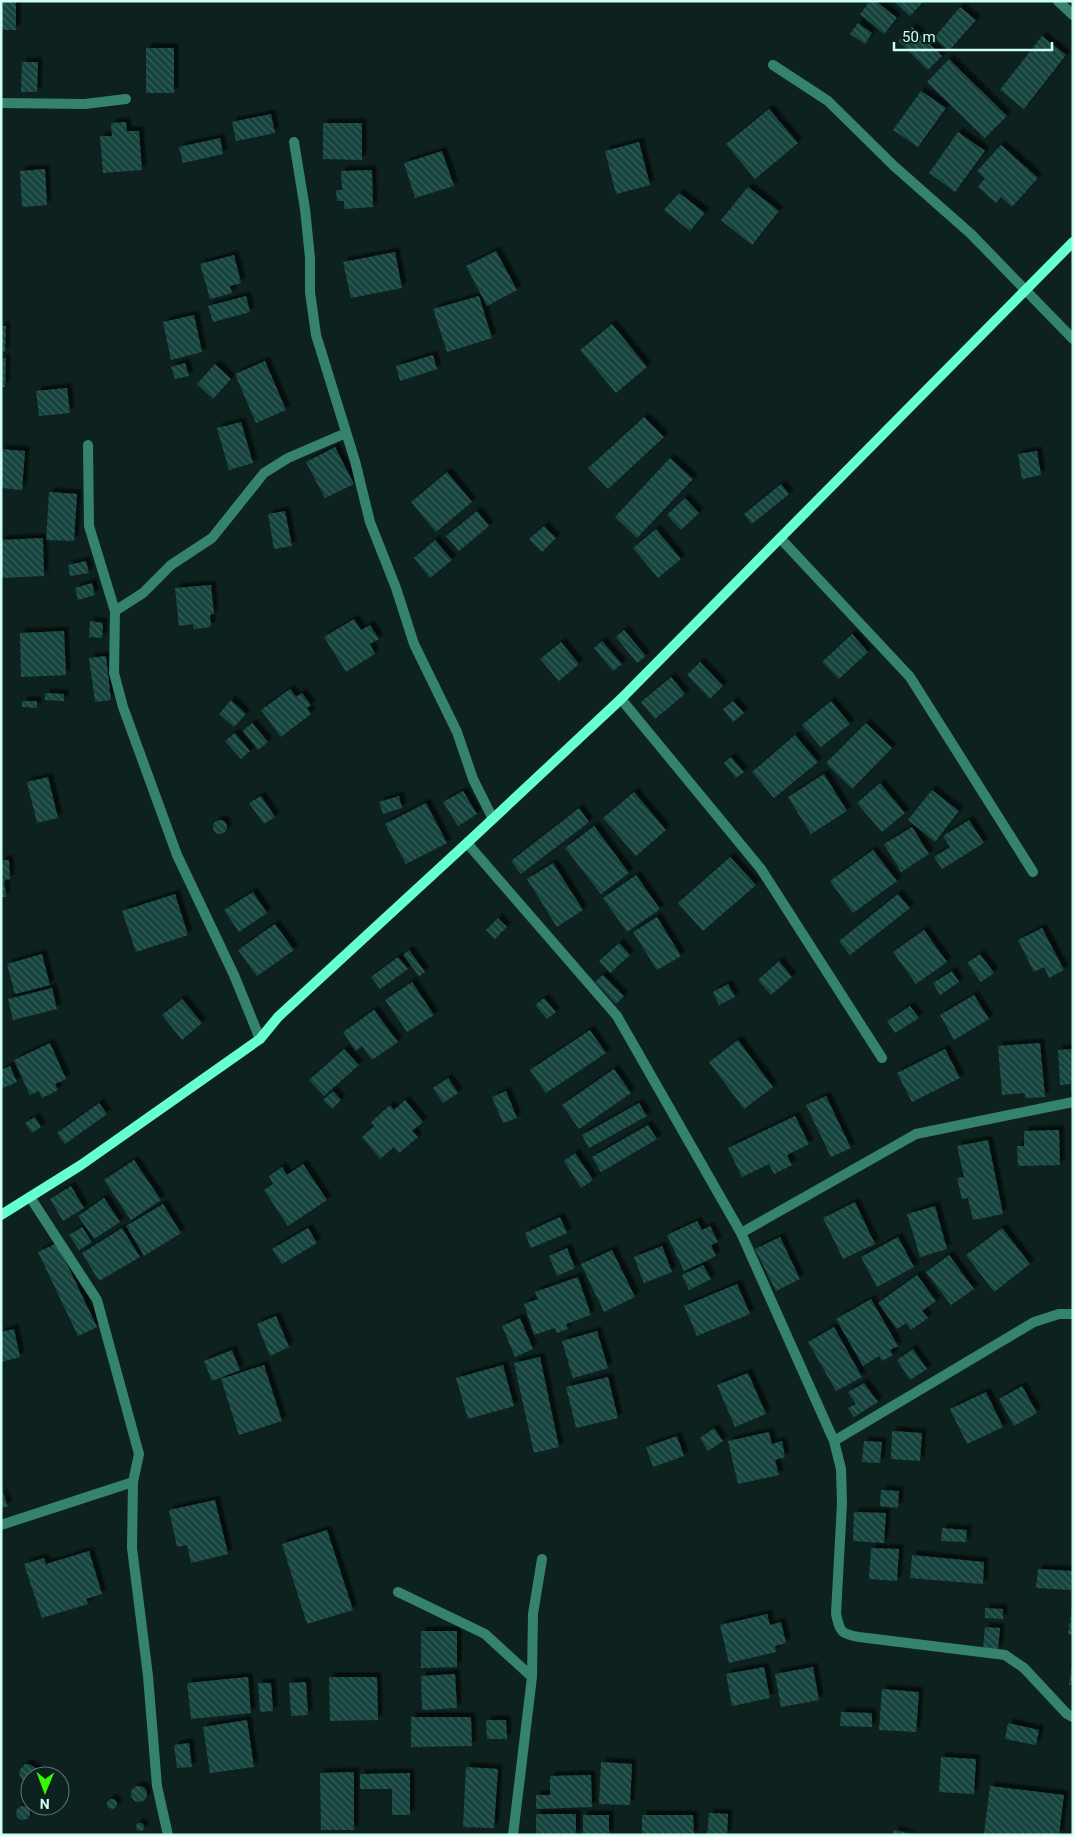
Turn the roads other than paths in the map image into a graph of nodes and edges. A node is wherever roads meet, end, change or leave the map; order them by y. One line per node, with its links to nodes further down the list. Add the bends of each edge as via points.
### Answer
1 (1058, 1): 2 (street)
2 (1073, 15)
3 (773, 65): 8 (street, via 828,102 971,234)
4 (126, 99): 5 (street, via 85,104)
5 (1, 103)
6 (294, 142): 10 (street, via 305,209 316,335)
7 (1073, 242): 8 (street)
8 (1026, 290): 9 (street); 12 (street)
9 (1073, 340)
10 (346, 433): 13 (street, via 288,458 264,473 212,538); 15 (street, via 370,522 414,644 457,732)
11 (88, 445): 13 (street, via 89,526)
12 (780, 538): 14 (street); 17 (street, via 910,677)
13 (115, 611): 18 (street, via 114,673 123,707 176,854 234,975)
14 (621, 699): 15 (street); 19 (street, via 761,868)
15 (493, 819): 16 (street)
16 (468, 843): 18 (street, via 278,1017); 23 (street, via 617,1016)
17 (1033, 872)
18 (260, 1040): 21 (street)
19 (882, 1058)
20 (1073, 1102): 23 (street, via 916,1134)
21 (30, 1197): 22 (street); 26 (street, via 97,1300 139,1454)
22 (1, 1215)
23 (741, 1233): 25 (street)
24 (1073, 1314): 25 (street, via 1059,1314 1034,1322)
25 (834, 1441): 31 (street, via 842,1469 836,1614 844,1634 1005,1655 1024,1668)
26 (133, 1482): 27 (street); 32 (street, via 132,1548 158,1786)
27 (1, 1525)
28 (542, 1559): 30 (street, via 533,1614)
29 (398, 1592): 30 (street, via 485,1634)
30 (532, 1677): 33 (street)
31 (1073, 1717)
32 (168, 1835)
33 (513, 1835)

